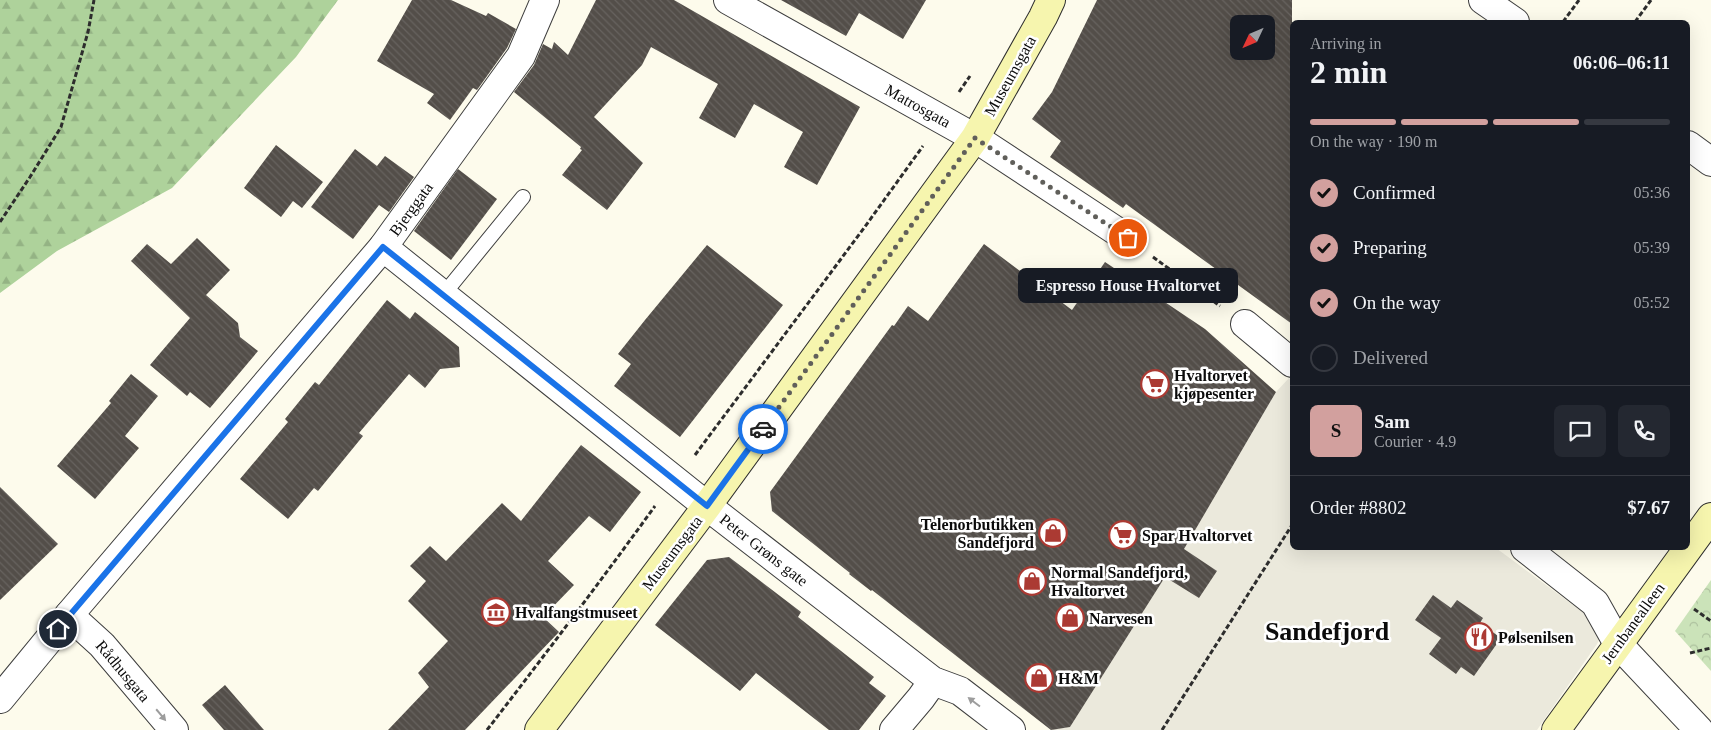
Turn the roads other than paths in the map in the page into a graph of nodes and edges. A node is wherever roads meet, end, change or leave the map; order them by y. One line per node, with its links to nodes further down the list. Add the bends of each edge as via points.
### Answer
1 (545, 0): 11 (street, Bjerggata, via 521,56)
2 (728, 0): 6 (street, Matrosgata)
3 (1051, 0): 6 (street, Museumsgata)
4 (1484, 0): 5 (street)
5 (1512, 20)
6 (975, 138): 10 (street, Matrosgata); 15 (street, Museumsgata)
7 (1690, 146): 8 (street)
8 (1711, 162)
9 (523, 197): 12 (lane)
10 (1128, 238)
11 (383, 247): 12 (street, Peter Grøns gate); 20 (street, Bjerggata)
12 (443, 295): 15 (street, Peter Grøns gate)
13 (1245, 324): 14 (street)
14 (1290, 361)
15 (707, 506): 22 (street, Peter Grøns gate); 25 (street, Museumsgata)
16 (1711, 517): 17 (street, Jernbanealleen)
17 (1690, 546)
18 (1528, 550): 21 (street, via 1595,603)
19 (1687, 550): 21 (street, Jernbanealleen)
20 (69, 615): 23 (street, Bjerggata); 24 (street, Rådhusgata, one-way to 24, via 102,645)
21 (1618, 644): 28 (street, Jernbanealleen); 29 (street)
22 (933, 680): 26 (street); 27 (street, Peter Grøns gate, one-way to 22, via 960,691)
23 (0, 699)
24 (174, 730)
25 (538, 730)
26 (894, 730)
27 (1011, 730)
28 (1556, 730)
29 (1699, 730)

